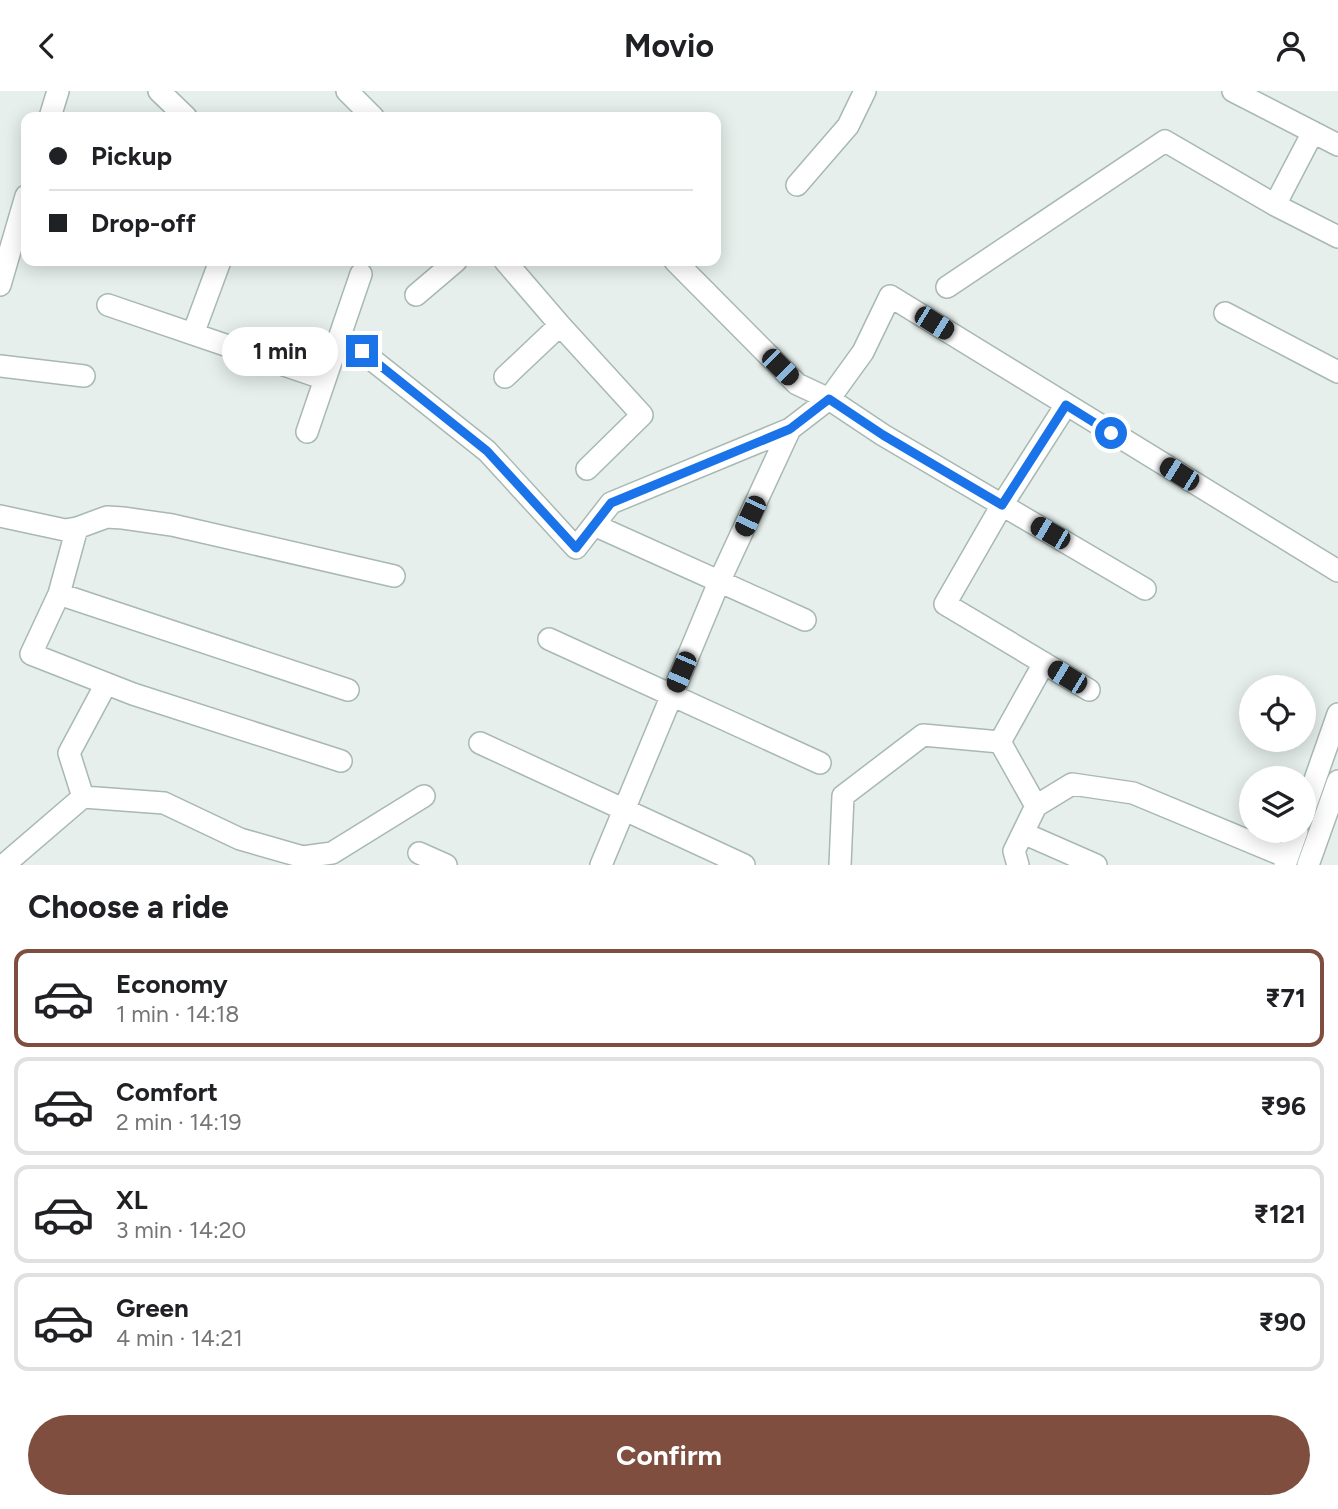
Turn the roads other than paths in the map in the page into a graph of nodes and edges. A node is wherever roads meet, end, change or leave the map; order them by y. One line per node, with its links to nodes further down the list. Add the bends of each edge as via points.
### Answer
1 (58, 91): 6 (street)
2 (159, 91): 7 (street)
3 (347, 91): 8 (street)
4 (865, 91): 11 (street, via 848,126)
5 (1233, 91): 9 (street)
6 (56, 112)
7 (181, 112)
8 (368, 112)
9 (1312, 132): 10 (street); 12 (street)
10 (1338, 145)
11 (797, 185)
12 (1275, 205): 14 (street); 21 (street, via 1165,141)
13 (21, 230): 20 (street)
14 (1338, 237)
15 (218, 266): 26 (street)
16 (450, 266): 22 (street)
17 (509, 266): 25 (street)
18 (680, 266): 33 (street, via 797,384)
19 (361, 274): 27 (street)
20 (0, 285)
21 (947, 287)
22 (416, 295)
23 (108, 305): 26 (street)
24 (1225, 313): 29 (street)
25 (560, 325): 31 (street); 37 (street, via 642,415)
26 (193, 334): 32 (street)
27 (341, 335): 32 (street); 40 (street, via 487,451 576,548)
28 (0, 366): 30 (street)
29 (1338, 372)
30 (84, 376)
31 (505, 377)
32 (325, 379): 36 (street)
33 (829, 399): 34 (street, via 863,352 890,296); 35 (street); 38 (street)
34 (1066, 405): 38 (street); 42 (street)
35 (790, 429): 40 (street, via 611,503); 44 (street)
36 (307, 432)
37 (587, 469)
38 (1002, 505): 45 (street); 49 (street, via 945,604)
39 (0, 516): 41 (street, via 65,530)
40 (594, 525): 44 (street)
41 (77, 528): 43 (street, via 107,517 135,519); 46 (street)
42 (1338, 571)
43 (394, 576)
44 (719, 582): 47 (street); 53 (street)
45 (1144, 589)
46 (59, 594): 50 (street, via 31,654); 51 (street)
47 (805, 620)
48 (549, 639): 53 (street)
49 (1044, 663): 52 (street); 55 (street)
50 (106, 684): 57 (street); 62 (street, via 69,753)
51 (348, 690)
52 (1089, 690)
53 (672, 695): 58 (street); 64 (street)
54 (1338, 714): 59 (street)
55 (1000, 741): 63 (street); 77 (street, via 923,735 843,796)
56 (480, 743): 64 (street)
57 (341, 761)
58 (820, 762)
59 (1316, 777)
60 (1338, 784): 71 (street)
61 (424, 796): 67 (street)
62 (83, 797): 67 (street, via 164,803 240,839 303,857 331,853); 72 (street)
63 (1036, 806): 65 (street); 70 (street, via 1072,785 1133,793)
64 (624, 810): 75 (street); 76 (street)
65 (1023, 833): 78 (street, via 1014,851); 79 (street)
66 (0, 843): 72 (street)
67 (347, 843): 73 (street)
68 (1293, 843): 70 (street)
69 (419, 853): 74 (street)
70 (1286, 861)
71 (1311, 864)
72 (5, 865)
73 (343, 865)
74 (446, 865)
75 (601, 865)
76 (744, 865)
77 (840, 865)
78 (1018, 865)
79 (1096, 865)

